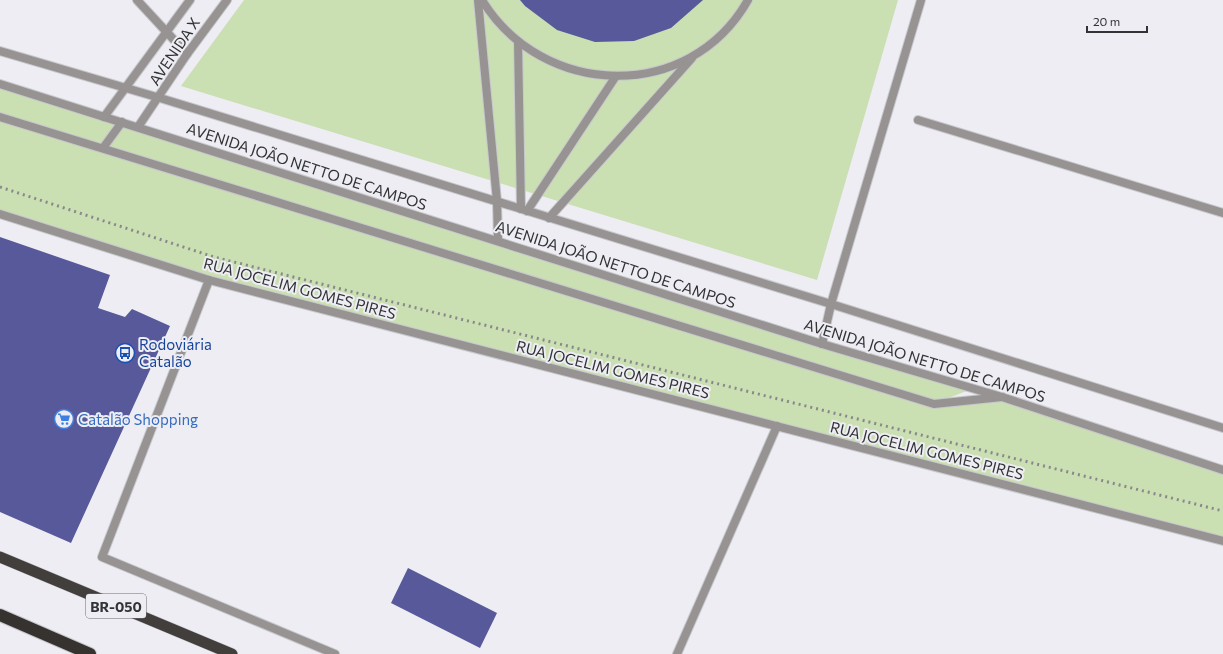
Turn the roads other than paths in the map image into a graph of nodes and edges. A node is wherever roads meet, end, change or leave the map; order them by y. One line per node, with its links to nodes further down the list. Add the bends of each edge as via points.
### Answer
1 (138, 0): 8 (street)
2 (190, 0): 8 (street, AVENIDA X)
3 (227, 0): 12 (street, AVENIDA X)
4 (478, 0): 23 (street)
5 (482, 0): 9 (street, via 502,28)
6 (748, 0): 11 (street, via 724,32)
7 (921, 0): 30 (street)
8 (167, 32): 12 (street); 15 (street, AVENIDA X)
9 (518, 42): 13 (street, via 564,68 587,74); 24 (street)
10 (0, 51): 15 (street, AVENIDA JOÃO NETTO DE CAMPOS)
11 (696, 53): 13 (street, via 658,70); 27 (street)
12 (187, 54): 16 (street, AVENIDA X)
13 (616, 76): 24 (street)
14 (0, 84): 17 (street, AVENIDA JOÃO NETTO DE CAMPOS)
15 (124, 89): 16 (street, AVENIDA JOÃO NETTO DE CAMPOS); 17 (street, AVENIDA X)
16 (160, 98): 21 (street, AVENIDA X); 23 (street, AVENIDA JOÃO NETTO DE CAMPOS)
17 (104, 116): 20 (street, AVENIDA JOÃO NETTO DE CAMPOS)
18 (0, 117): 22 (street)
19 (918, 120): 25 (street)
20 (122, 122): 21 (street, AVENIDA JOÃO NETTO DE CAMPOS); 22 (street)
21 (138, 127): 28 (street, AVENIDA JOÃO NETTO DE CAMPOS)
22 (103, 148): 32 (street, via 934,404)
23 (497, 201): 24 (street, AVENIDA JOÃO NETTO DE CAMPOS); 28 (street)
24 (524, 210): 27 (street, AVENIDA JOÃO NETTO DE CAMPOS)
25 (1223, 213)
26 (0, 214): 29 (street, RUA JOCELIM GOMES PIRES)
27 (549, 218): 30 (street, AVENIDA JOÃO NETTO DE CAMPOS)
28 (498, 241): 31 (street, AVENIDA JOÃO NETTO DE CAMPOS)
29 (209, 280): 33 (street, RUA JOCELIM GOMES PIRES); 41 (street, via 102,557)
30 (831, 304): 31 (street); 34 (street, AVENIDA JOÃO NETTO DE CAMPOS)
31 (822, 344): 32 (street, AVENIDA JOÃO NETTO DE CAMPOS)
32 (1002, 397): 35 (street, AVENIDA JOÃO NETTO DE CAMPOS)
33 (777, 426): 36 (street, RUA JOCELIM GOMES PIRES); 42 (street)
34 (1223, 428)
35 (1223, 470)
36 (1223, 540)
37 (0, 557): 40 (highway, BR-050)
38 (0, 615): 39 (highway)
39 (90, 654)
40 (232, 654)
41 (335, 654)
42 (677, 654)

